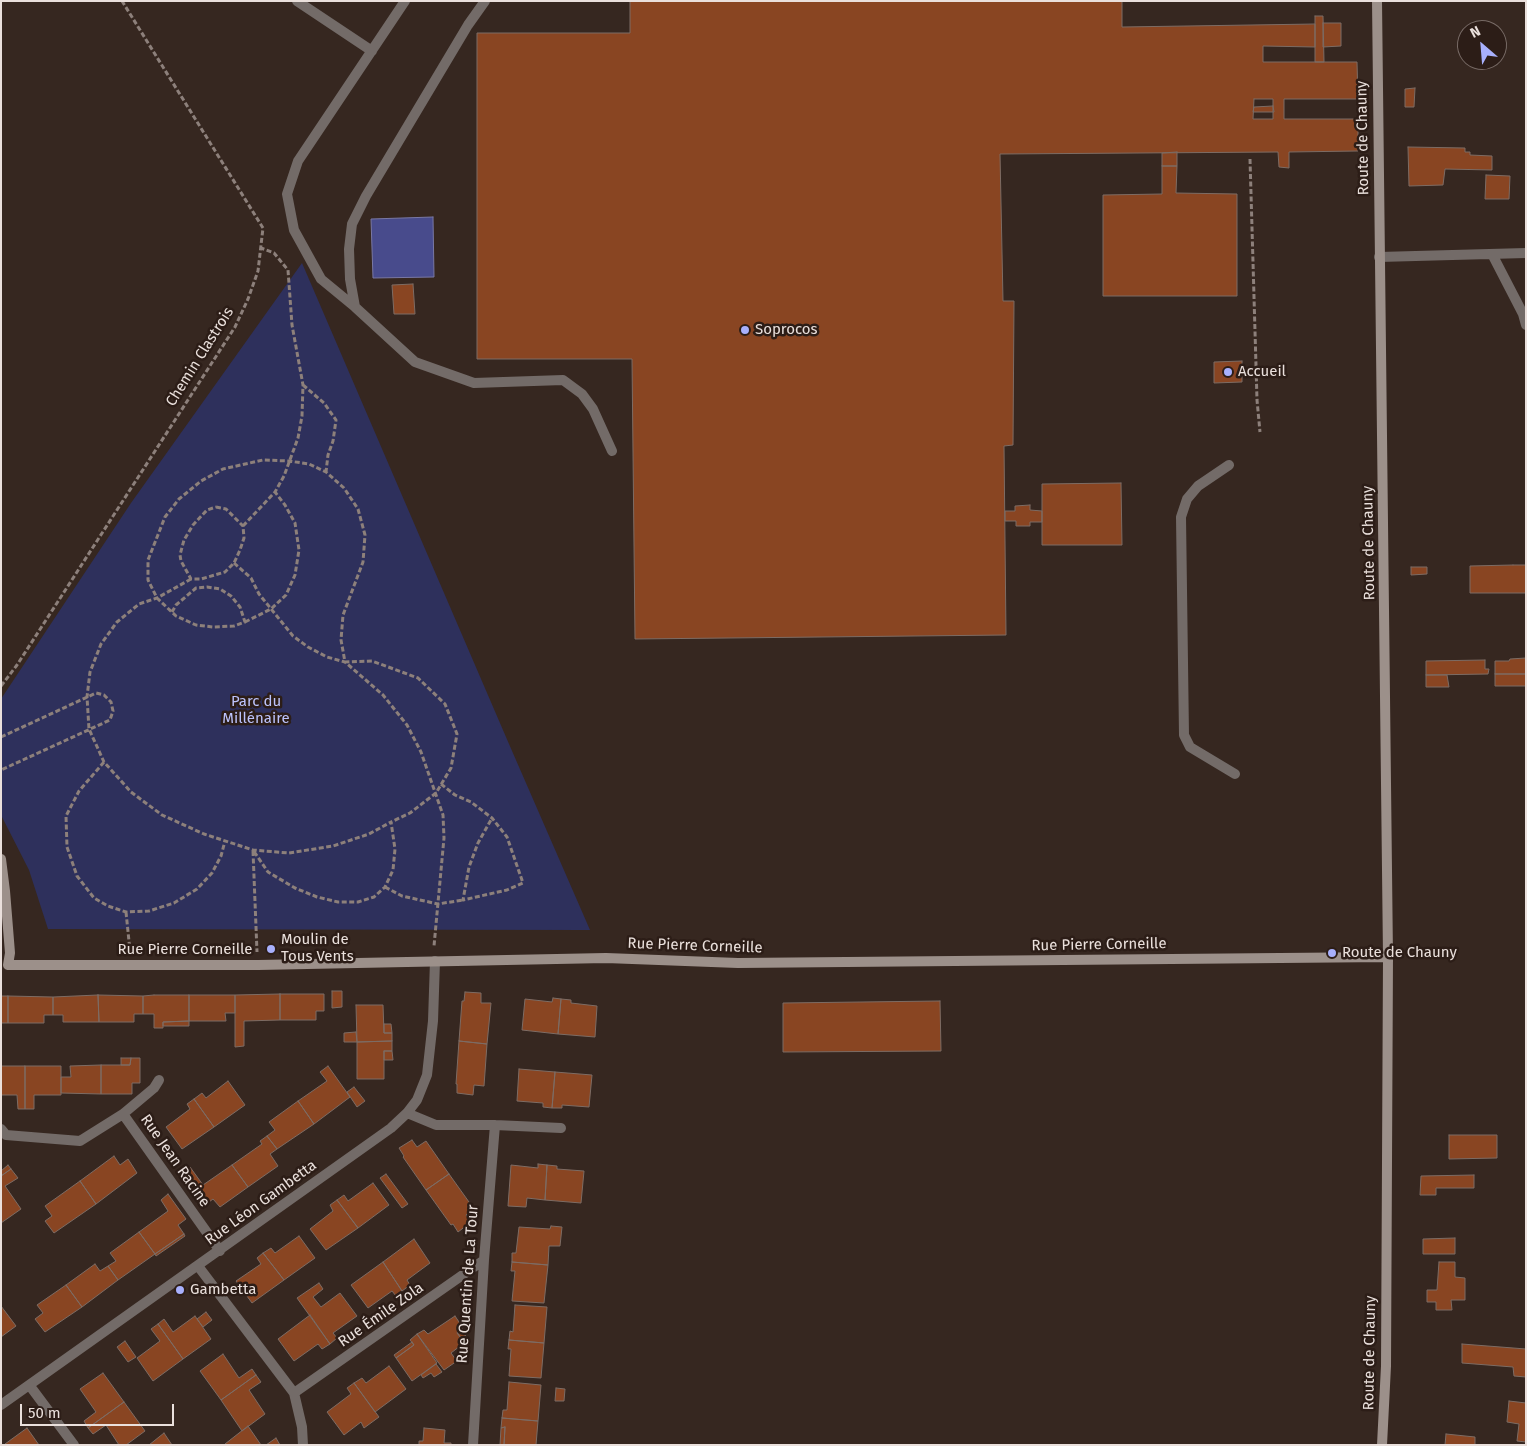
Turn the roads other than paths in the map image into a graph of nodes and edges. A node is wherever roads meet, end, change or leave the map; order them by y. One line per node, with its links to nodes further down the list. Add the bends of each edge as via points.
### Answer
1 (297, 1): 5 (street)
2 (405, 1): 5 (street)
3 (485, 1): 9 (street, via 352,224 350,279)
4 (1377, 1): 8 (street, Route de Chauny)
5 (372, 51): 9 (street, via 298,161 287,194 294,230 321,280)
6 (1526, 253): 7 (street)
7 (1492, 254): 8 (street); 10 (street)
8 (1379, 257): 15 (street, Route de Chauny)
9 (356, 307): 11 (street, via 415,362 474,383 563,380 582,394 593,409)
10 (1526, 325)
11 (612, 451)
12 (1229, 465): 13 (street, via 1198,486 1187,499 1180,516 1184,735 1190,747)
13 (1235, 774)
14 (1, 859): 17 (street, via 9,944)
15 (1388, 957): 16 (street, Rue Pierre Corneille, via 748,963 606,958); 33 (street, Route de Chauny, via 1386,1338)
16 (435, 961): 17 (street, Rue Pierre Corneille); 19 (street, Rue Léon Gambetta, via 427,1075 417,1100)
17 (5, 965)
18 (159, 1080): 20 (street, Rue Jean Racine)
19 (407, 1113): 21 (street, via 436,1124); 24 (street, Rue Léon Gambetta, via 391,1128)
20 (123, 1114): 23 (street, Rue Jean Racine, via 80,1141 6,1135); 24 (street, Rue Jean Racine)
21 (495, 1124): 22 (street); 25 (street, Rue Quentin de La Tour)
22 (560, 1128)
23 (1, 1129)
24 (220, 1251): 26 (street, Rue Léon Gambetta)
25 (484, 1260): 28 (street, Rue Émile Zola); 32 (street, Rue Quentin de La Tour)
26 (198, 1266): 27 (street, Rue Léon Gambetta); 28 (street)
27 (30, 1386): 29 (street, Rue Léon Gambetta); 30 (street)
28 (294, 1394): 31 (street)
29 (1, 1405)
30 (74, 1445)
31 (303, 1445)
32 (472, 1445)
33 (1382, 1445)

